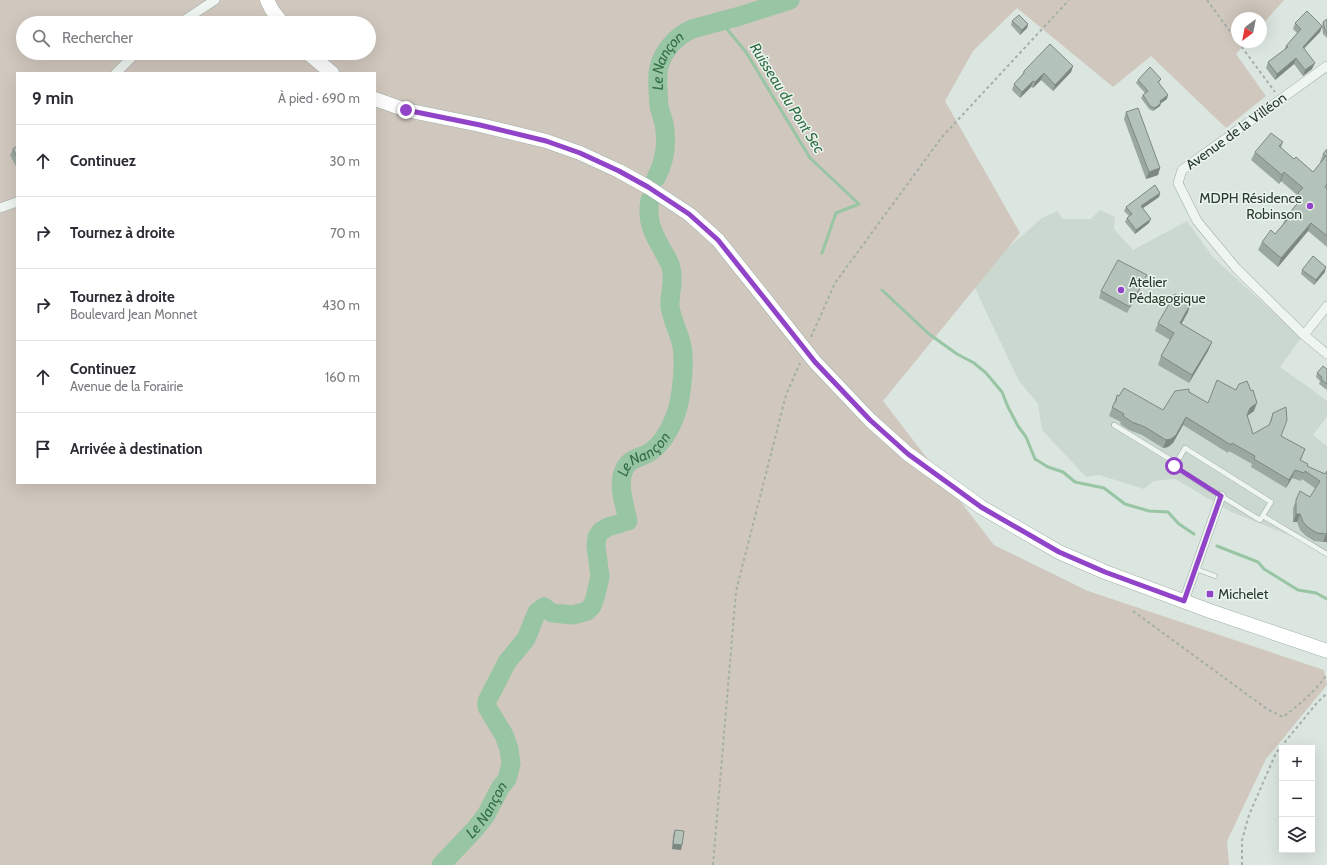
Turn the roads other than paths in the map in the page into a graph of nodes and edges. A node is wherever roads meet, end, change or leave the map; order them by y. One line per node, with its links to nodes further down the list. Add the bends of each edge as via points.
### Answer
1 (215, 0): 3 (street)
2 (267, 0): 4 (main road)
3 (191, 16)
4 (277, 16)
5 (129, 60): 8 (street)
6 (316, 60): 9 (main road)
7 (1327, 66): 14 (street, Avenue de la Villéon, via 1182,170 1178,182 1197,221 1236,268)
8 (117, 72)
9 (331, 72)
10 (376, 99): 23 (main road, via 406,110 546,141 580,153 648,187 689,214 718,240 805,351 870,420 908,454 981,507 1059,552)
11 (16, 202): 12 (street)
12 (0, 208)
13 (1327, 306): 14 (street)
14 (1304, 335): 15 (street, Avenue de la Villéon)
15 (1327, 354)
16 (1114, 424): 17 (lane)
17 (1176, 463): 18 (lane, via 1174,466); 19 (lane, via 1185,448 1271,502)
18 (1221, 496): 19 (lane, via 1260,520); 21 (street)
19 (1263, 516): 20 (lane)
20 (1327, 554)
21 (1196, 569): 22 (lane); 23 (street)
22 (1215, 576)
23 (1184, 601): 24 (main road)
24 (1327, 651)

